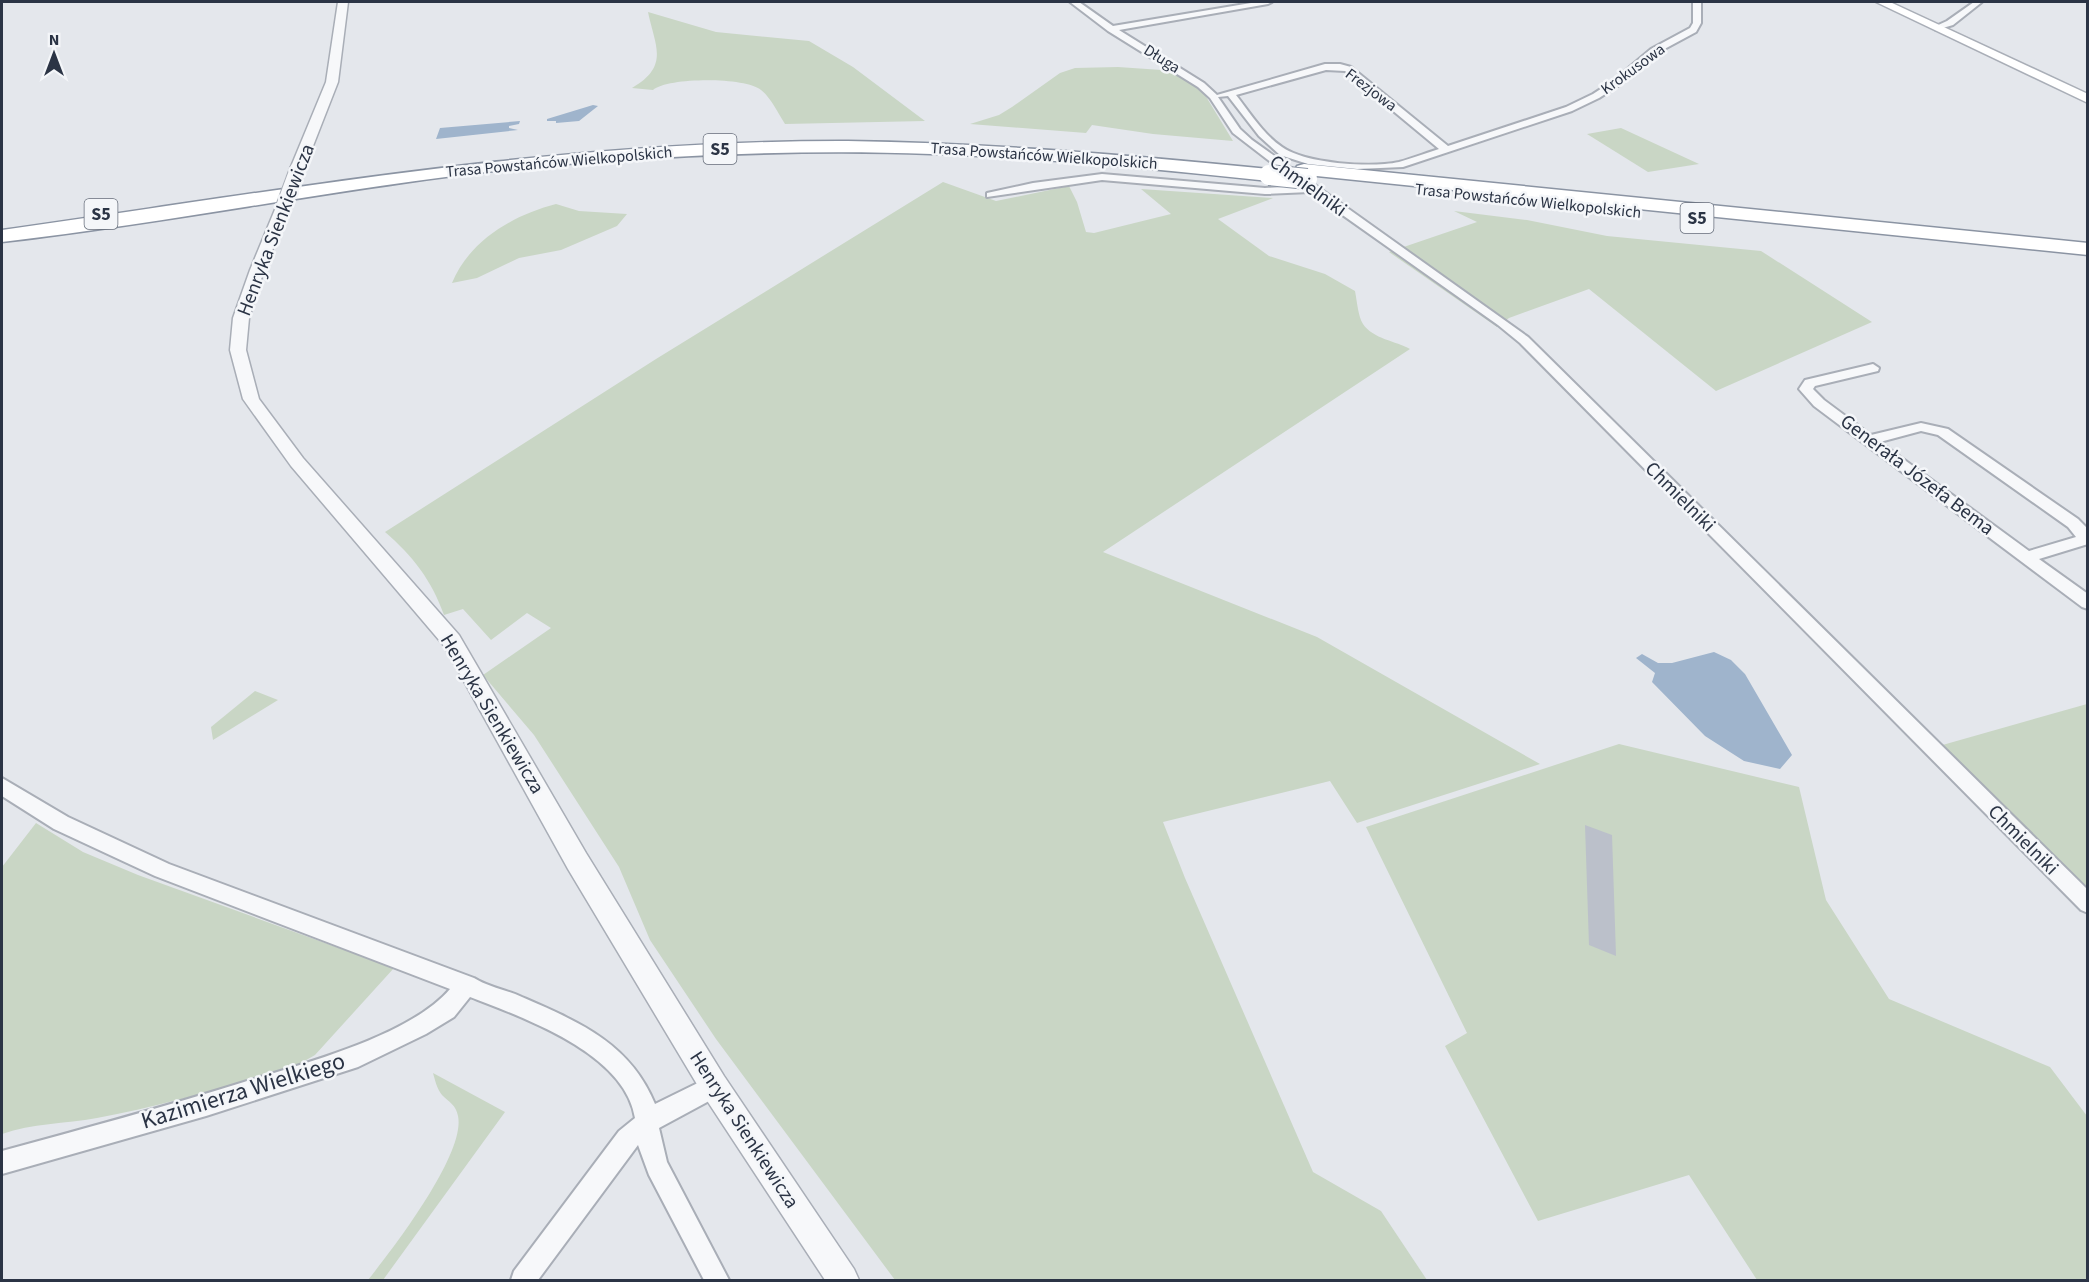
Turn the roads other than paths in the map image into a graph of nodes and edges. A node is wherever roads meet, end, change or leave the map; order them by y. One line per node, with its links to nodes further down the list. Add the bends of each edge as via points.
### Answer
1 (344, 2): 28 (street, Henryka Sienkiewicza, bridge, via 335,70 241,318 238,350 242,375 251,399 297,462 452,641 578,861)
2 (1074, 2): 8 (street, Długa)
3 (1268, 2): 8 (street)
4 (1697, 2): 13 (street, Krokusowa, via 1694,30 1654,51 1616,83 1578,105)
5 (1882, 2): 7 (main road)
6 (1978, 2): 7 (street)
7 (1939, 28): 11 (main road)
8 (1112, 29): 10 (street, Długa, via 1192,78)
9 (1231, 94): 10 (street, Frezjowa); 13 (street, via 1284,153 1307,160 1376,168); 13 (street, Frezjowa, via 1325,67 1348,69)
10 (1213, 96): 12 (street, Długa)
11 (2088, 99)
12 (1236, 131): 15 (street, Chmielniki)
13 (1448, 150)
14 (1269, 171): 15 (highway, Trasa Powstańców Wielkopolskich / S5, bridge); 17 (highway, Trasa Powstańców Wielkopolskich / S5, via 1092,149 969,141 836,139 661,144 453,163); 18 (highway, Trasa Powstańców Wielkopolskich / S5, via 949,149 700,150 478,168)
15 (1307, 179): 16 (street, via 1265,191 1102,177); 19 (highway, Trasa Powstańców Wielkopolskich / S5); 20 (highway, Trasa Powstańców Wielkopolskich / S5); 26 (street, Chmielniki, via 1524,340)
16 (991, 195)
17 (2, 228)
18 (2, 236)
19 (2088, 249)
20 (2088, 258)
21 (1873, 368): 22 (street, Generała Józefa Bema, via 1810,383 1806,389)
22 (1870, 440): 23 (street, Generała Józefa Bema); 23 (street, via 1921,427 1944,432 2073,523 2084,535 2077,543)
23 (2026, 557): 24 (street, Generała Józefa Bema)
24 (2088, 603)
25 (2, 786): 27 (street, via 61,823 181,879)
26 (2088, 904)
27 (467, 986): 29 (street, via 591,1041 615,1061 638,1090); 30 (street, Kazimierza Wielkiego, via 446,1010 358,1056 206,1105)
28 (714, 1086): 29 (street); 33 (street, Henryka Sienkiewicza)
29 (646, 1122): 31 (street, via 616,1152); 32 (street, via 657,1167)
30 (2, 1163)
31 (523, 1281)
32 (717, 1281)
33 (843, 1281)

